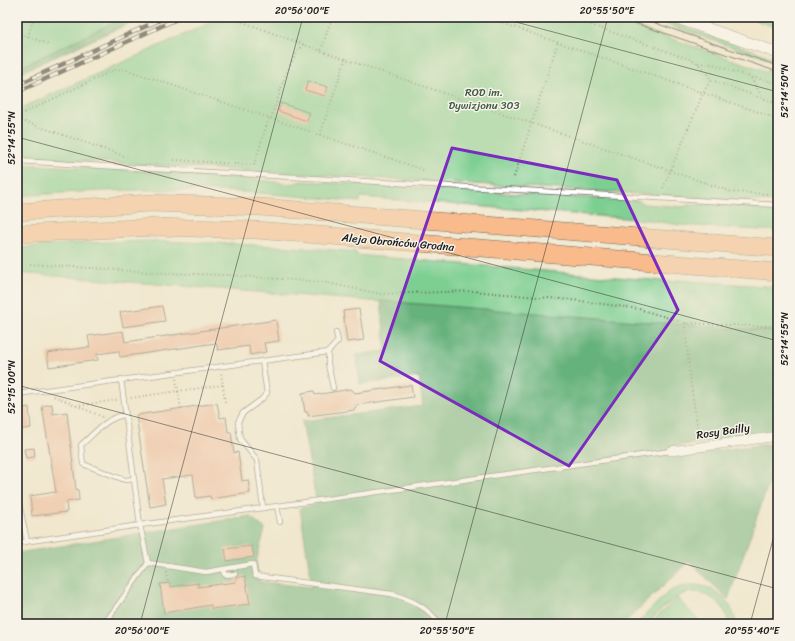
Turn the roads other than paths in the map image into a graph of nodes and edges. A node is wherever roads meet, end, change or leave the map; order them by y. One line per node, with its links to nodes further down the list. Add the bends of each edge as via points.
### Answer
1 (674, 17): 2 (street)
2 (778, 53)
3 (17, 161): 4 (lane)
4 (778, 205)
5 (17, 212): 7 (highway, via 150,203 260,207)
6 (17, 234): 8 (highway, Aleja Obrońców Grodna, via 157,227 256,230)
7 (778, 248)
8 (778, 272)
9 (336, 332): 10 (lane, via 338,341)
10 (328, 352): 11 (lane); 13 (lane)
11 (262, 361): 12 (lane); 21 (lane, via 267,393 243,413 238,422 240,439 257,460)
12 (120, 379): 14 (lane); 15 (lane)
13 (332, 388)
14 (17, 394)
15 (125, 415): 18 (lane); 18 (lane, via 109,420 81,445 83,464 125,480)
16 (778, 436): 17 (street, Rosy Bailly)
17 (671, 451): 20 (lane)
18 (134, 479): 23 (lane)
19 (17, 494): 24 (lane)
20 (277, 506): 21 (lane); 22 (lane)
21 (263, 508): 23 (lane)
22 (280, 522)
23 (140, 525): 24 (lane); 26 (lane)
24 (27, 542): 25 (lane)
25 (17, 543)
26 (148, 563): 27 (lane, via 206,572); 29 (lane)
27 (224, 569): 28 (lane, via 225,575); 30 (lane, via 253,564 255,576 392,594 422,606)
28 (235, 574)
29 (104, 624)
30 (440, 624)

